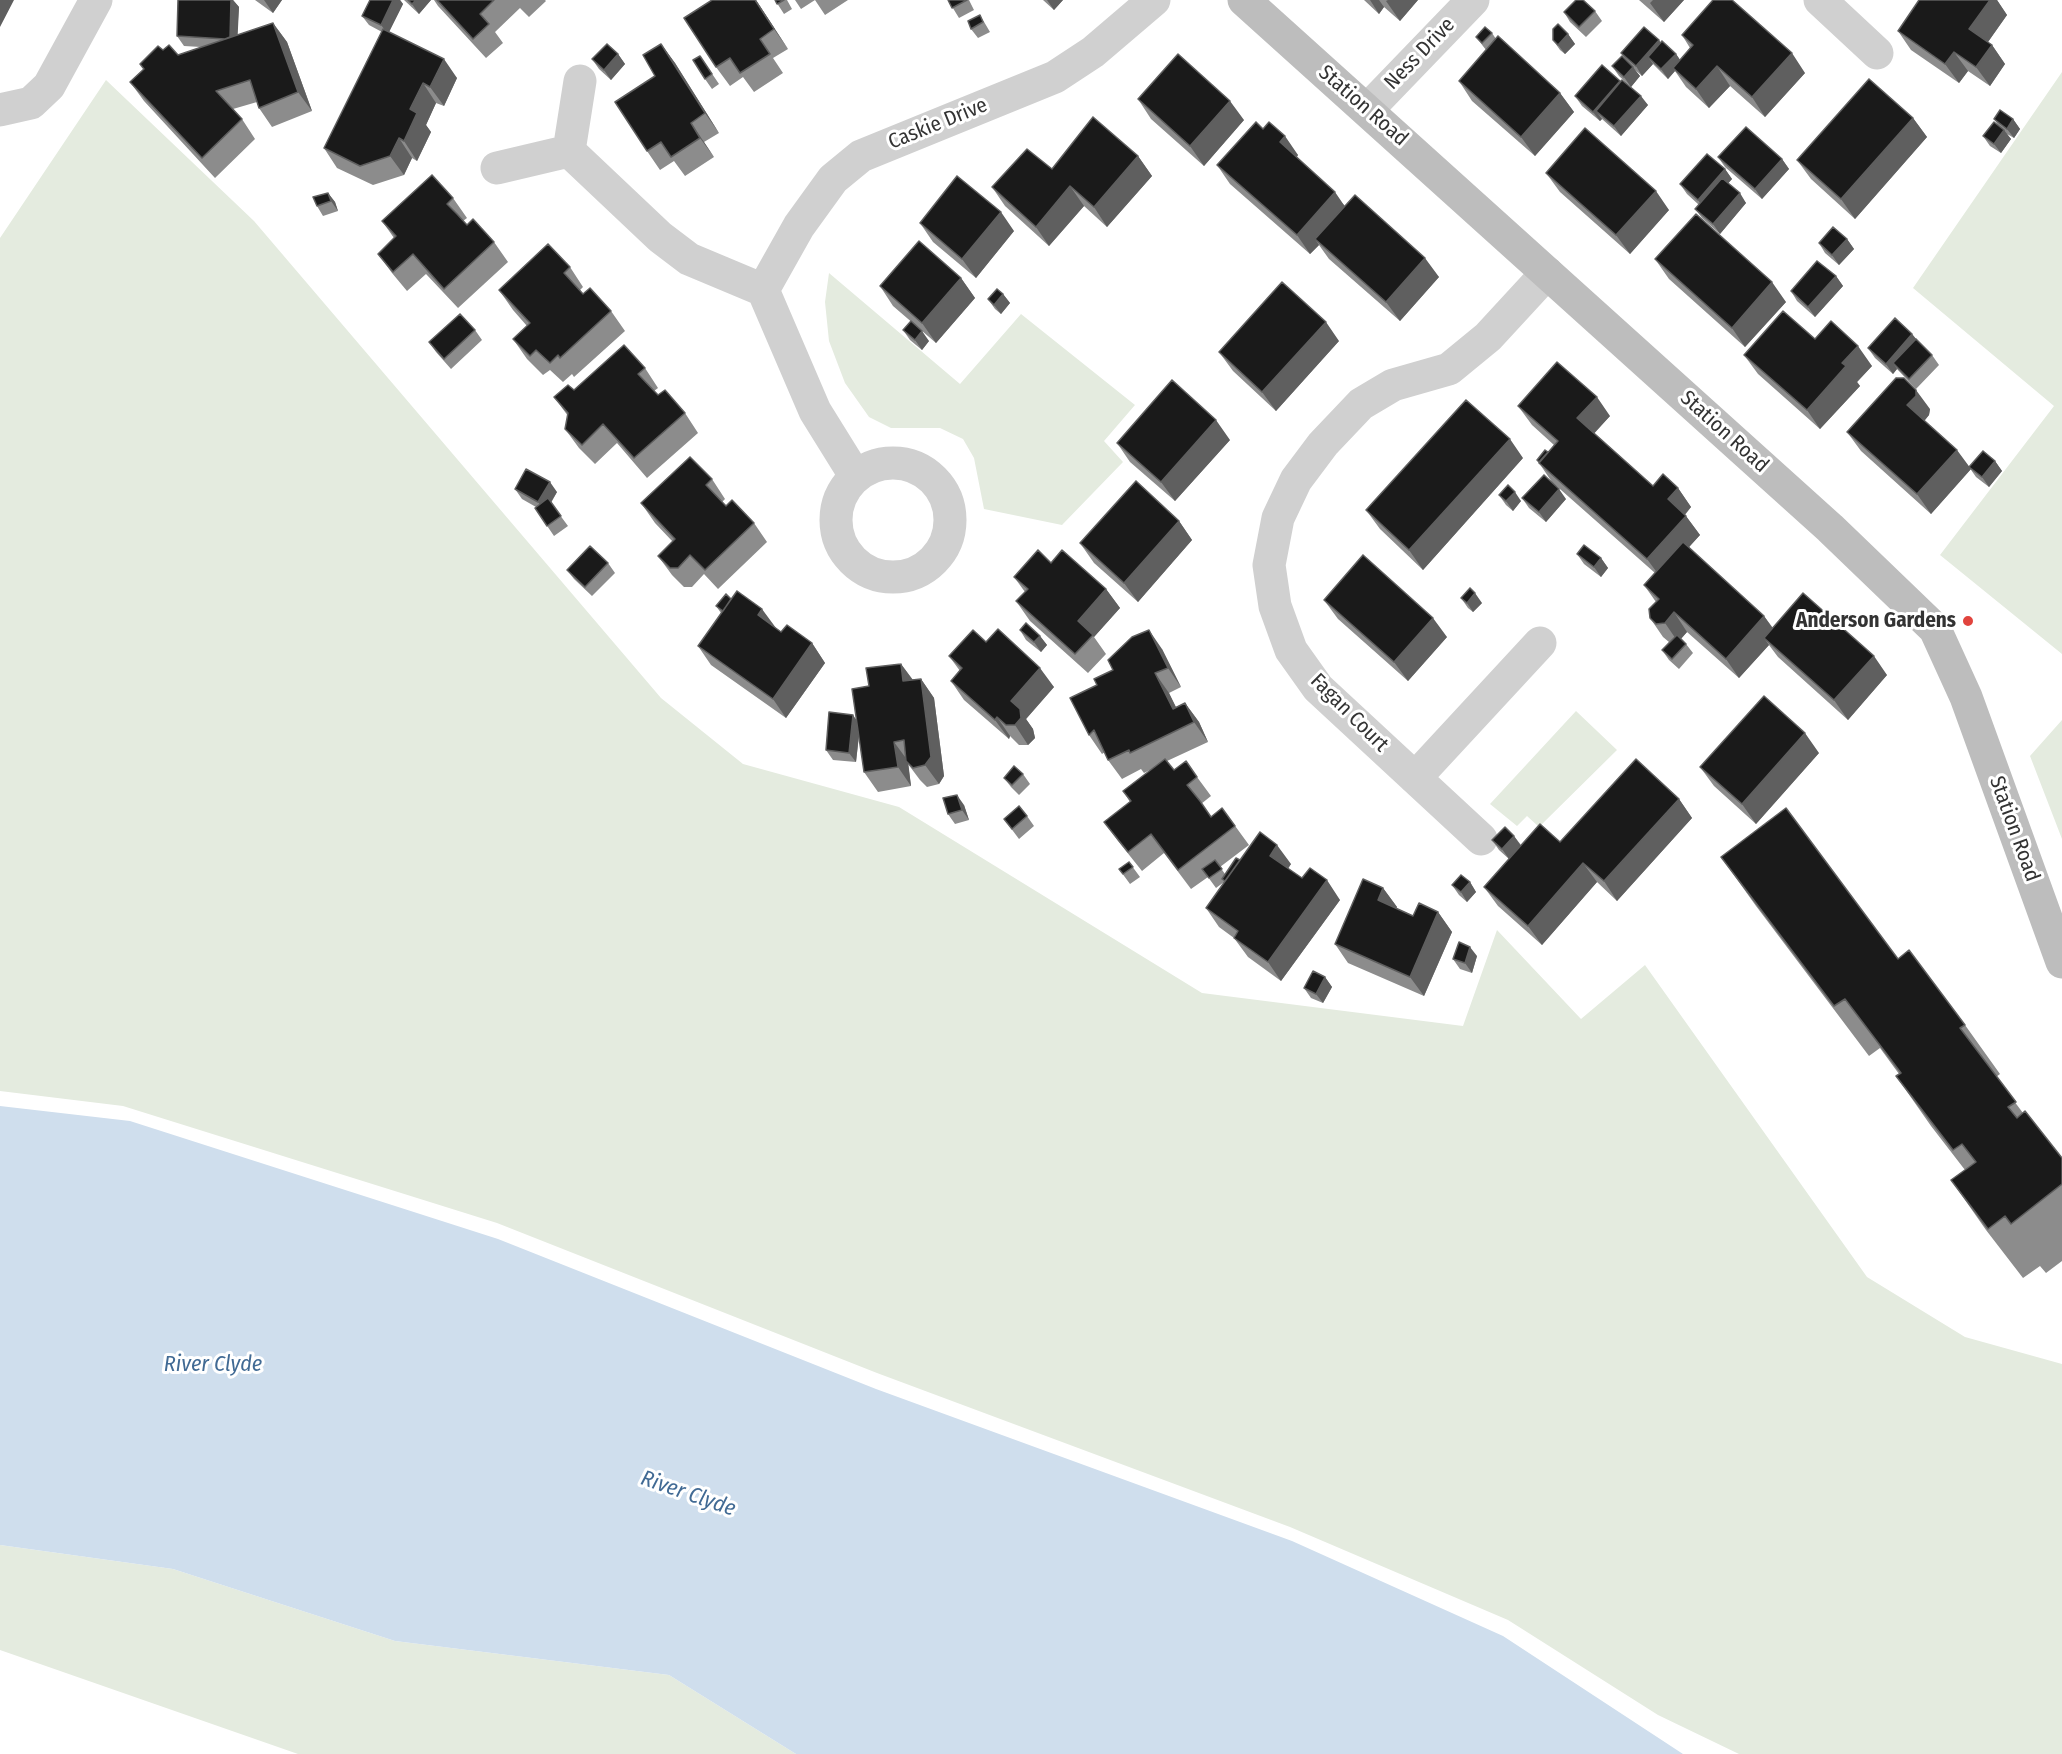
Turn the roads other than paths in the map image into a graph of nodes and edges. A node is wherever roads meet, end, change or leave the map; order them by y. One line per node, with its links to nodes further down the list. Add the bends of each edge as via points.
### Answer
1 (96, 0): 9 (street, via 49,86 31,103)
2 (1154, 0): 13 (street, Caskie Drive, via 1093,52 1055,77 861,156 833,179 799,226)
3 (1244, 0): 8 (street, Station Road)
4 (1473, 0): 8 (street, Ness Drive)
5 (1820, 0): 6 (street)
6 (1877, 53)
7 (580, 81): 10 (street)
8 (1368, 109): 12 (street, Station Road)
9 (0, 110)
10 (569, 152): 11 (street); 13 (street, via 689,259)
11 (497, 168)
12 (1547, 273): 16 (street, Fagan Court, via 1488,337 1449,369 1393,385 1361,404 1296,480 1278,518 1269,565 1275,606 1291,650 1318,688); 18 (street, Station Road, via 1830,528 1935,629 1965,697)
13 (764, 290): 14 (street, via 815,411)
14 (856, 477)
15 (1540, 644): 16 (street)
16 (1415, 778): 17 (street, Fagan Court)
17 (1481, 839)
18 (2062, 962)

